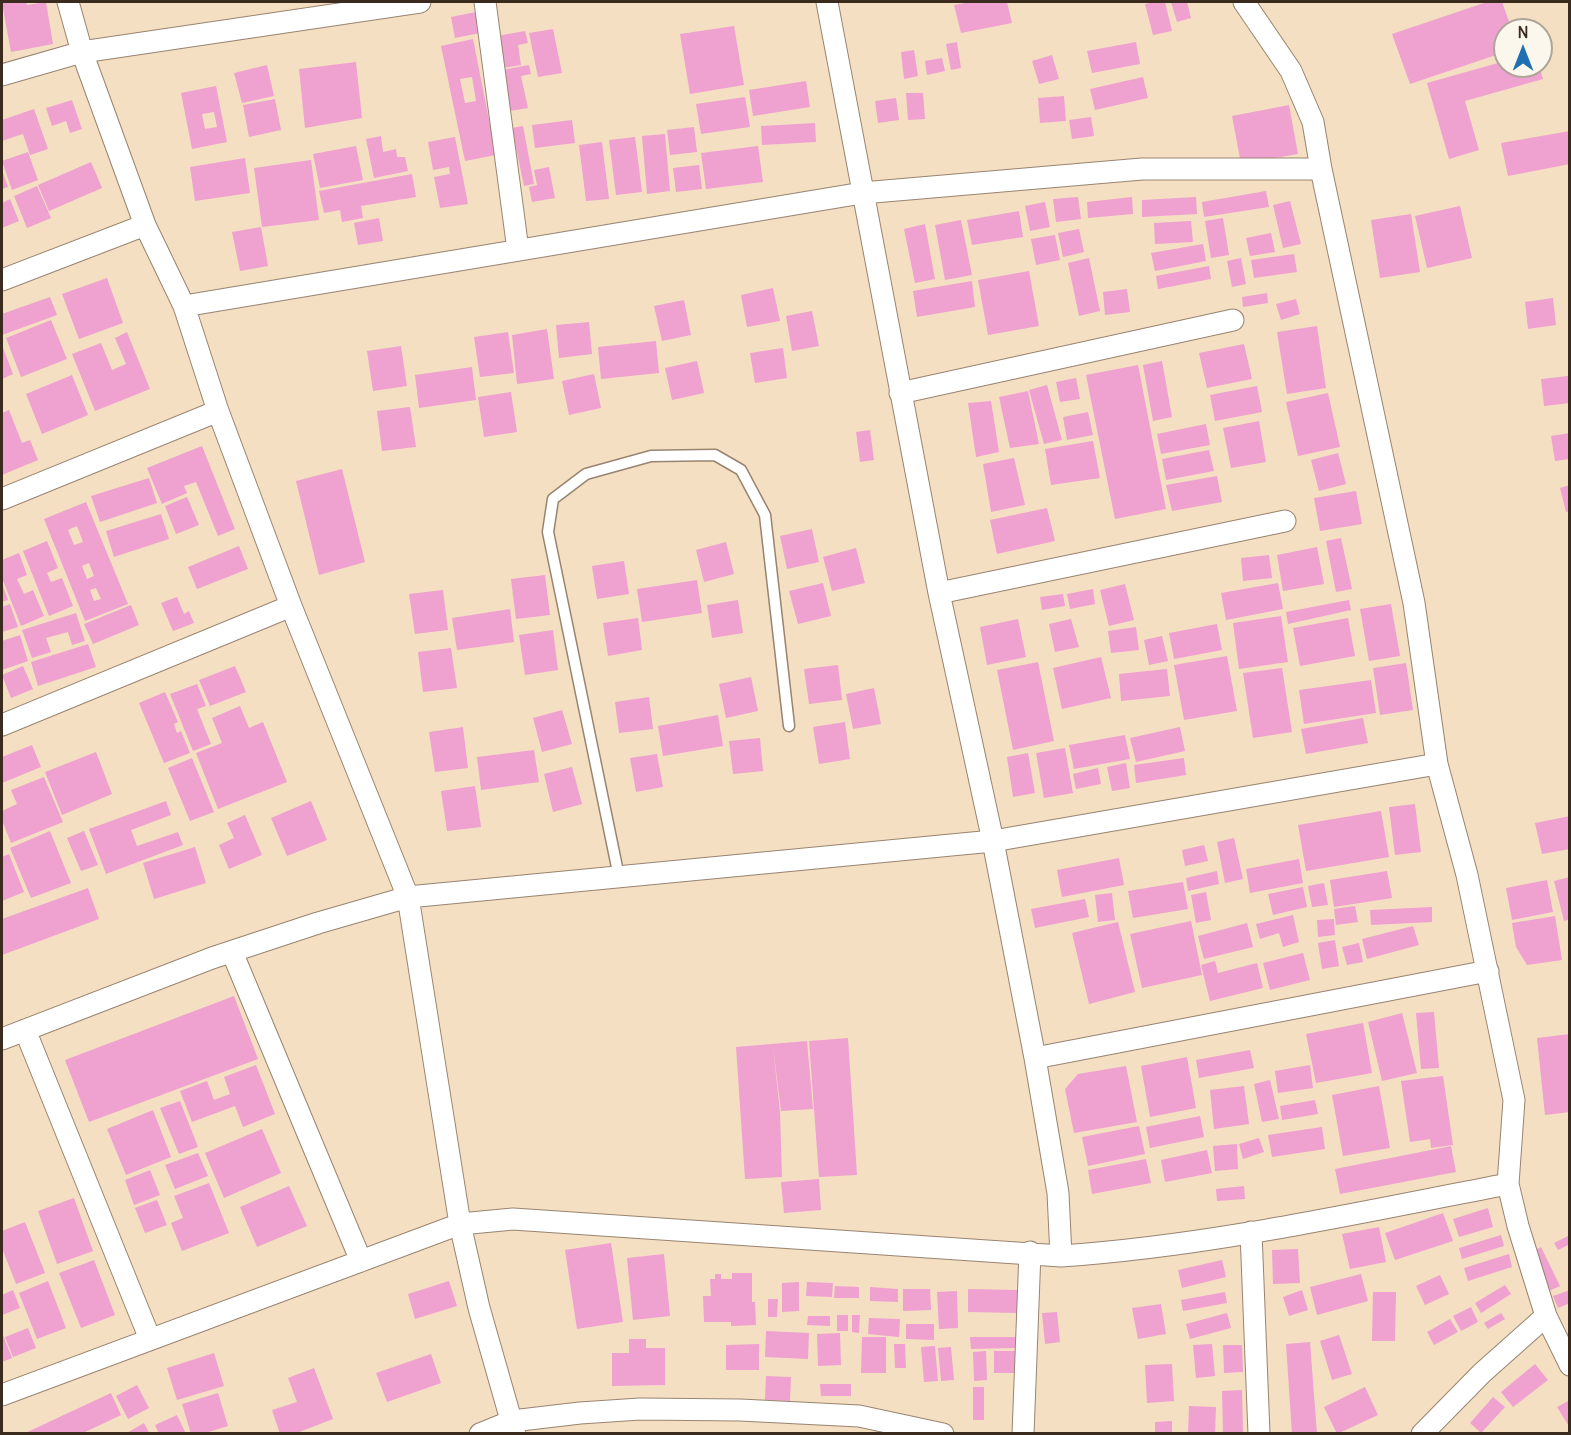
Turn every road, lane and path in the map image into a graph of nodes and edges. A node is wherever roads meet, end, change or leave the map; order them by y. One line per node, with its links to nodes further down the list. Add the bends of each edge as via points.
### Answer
1 (68, 2): 6 (street)
2 (420, 2): 6 (street)
3 (485, 2): 11 (street)
4 (827, 2): 9 (street)
5 (1244, 2): 8 (street, via 1291,71 1313,122)
6 (82, 52): 7 (street); 10 (street)
7 (2, 75)
8 (1321, 169): 9 (street, via 1142,169); 23 (street, via 1414,603)
9 (862, 193): 11 (street); 15 (street)
10 (145, 225): 12 (street); 13 (street)
11 (518, 250): 13 (street)
12 (2, 280)
13 (184, 306): 16 (street)
14 (1233, 320): 15 (street)
15 (900, 393): 19 (street)
16 (218, 411): 17 (street); 20 (street)
17 (2, 499)
18 (1285, 521): 19 (street)
19 (939, 593): 24 (street)
20 (291, 606): 21 (street); 26 (street)
21 (2, 725)
22 (789, 726): 25 (lane, via 765,515 741,470 715,455 651,456 586,474 553,499 548,532)
23 (1437, 764): 24 (street); 28 (street)
24 (993, 841): 25 (street); 31 (street)
25 (619, 878): 26 (street)
26 (408, 897): 27 (street); 33 (street)
27 (232, 952): 29 (street); 37 (street)
28 (1488, 971): 31 (street); 32 (street, via 1514,1100)
29 (24, 1030): 30 (street); 39 (street)
30 (2, 1039)
31 (1035, 1058): 36 (street, via 1058,1193)
32 (1508, 1184): 34 (street); 38 (street)
33 (460, 1224): 35 (street, via 513,1219); 37 (street); 42 (street, via 478,1308)
34 (1251, 1232): 36 (street, via 1120,1252); 46 (street)
35 (1030, 1252): 36 (street); 45 (street)
36 (1061, 1256)
37 (361, 1261): 39 (street)
38 (1546, 1316): 40 (street); 47 (street)
39 (150, 1340): 41 (street)
40 (1569, 1365)
41 (2, 1395)
42 (514, 1427): 43 (street); 44 (street, via 580,1413 740,1410 859,1416)
43 (480, 1434)
44 (943, 1434)
45 (1023, 1434)
46 (1259, 1434)
47 (1422, 1434)

